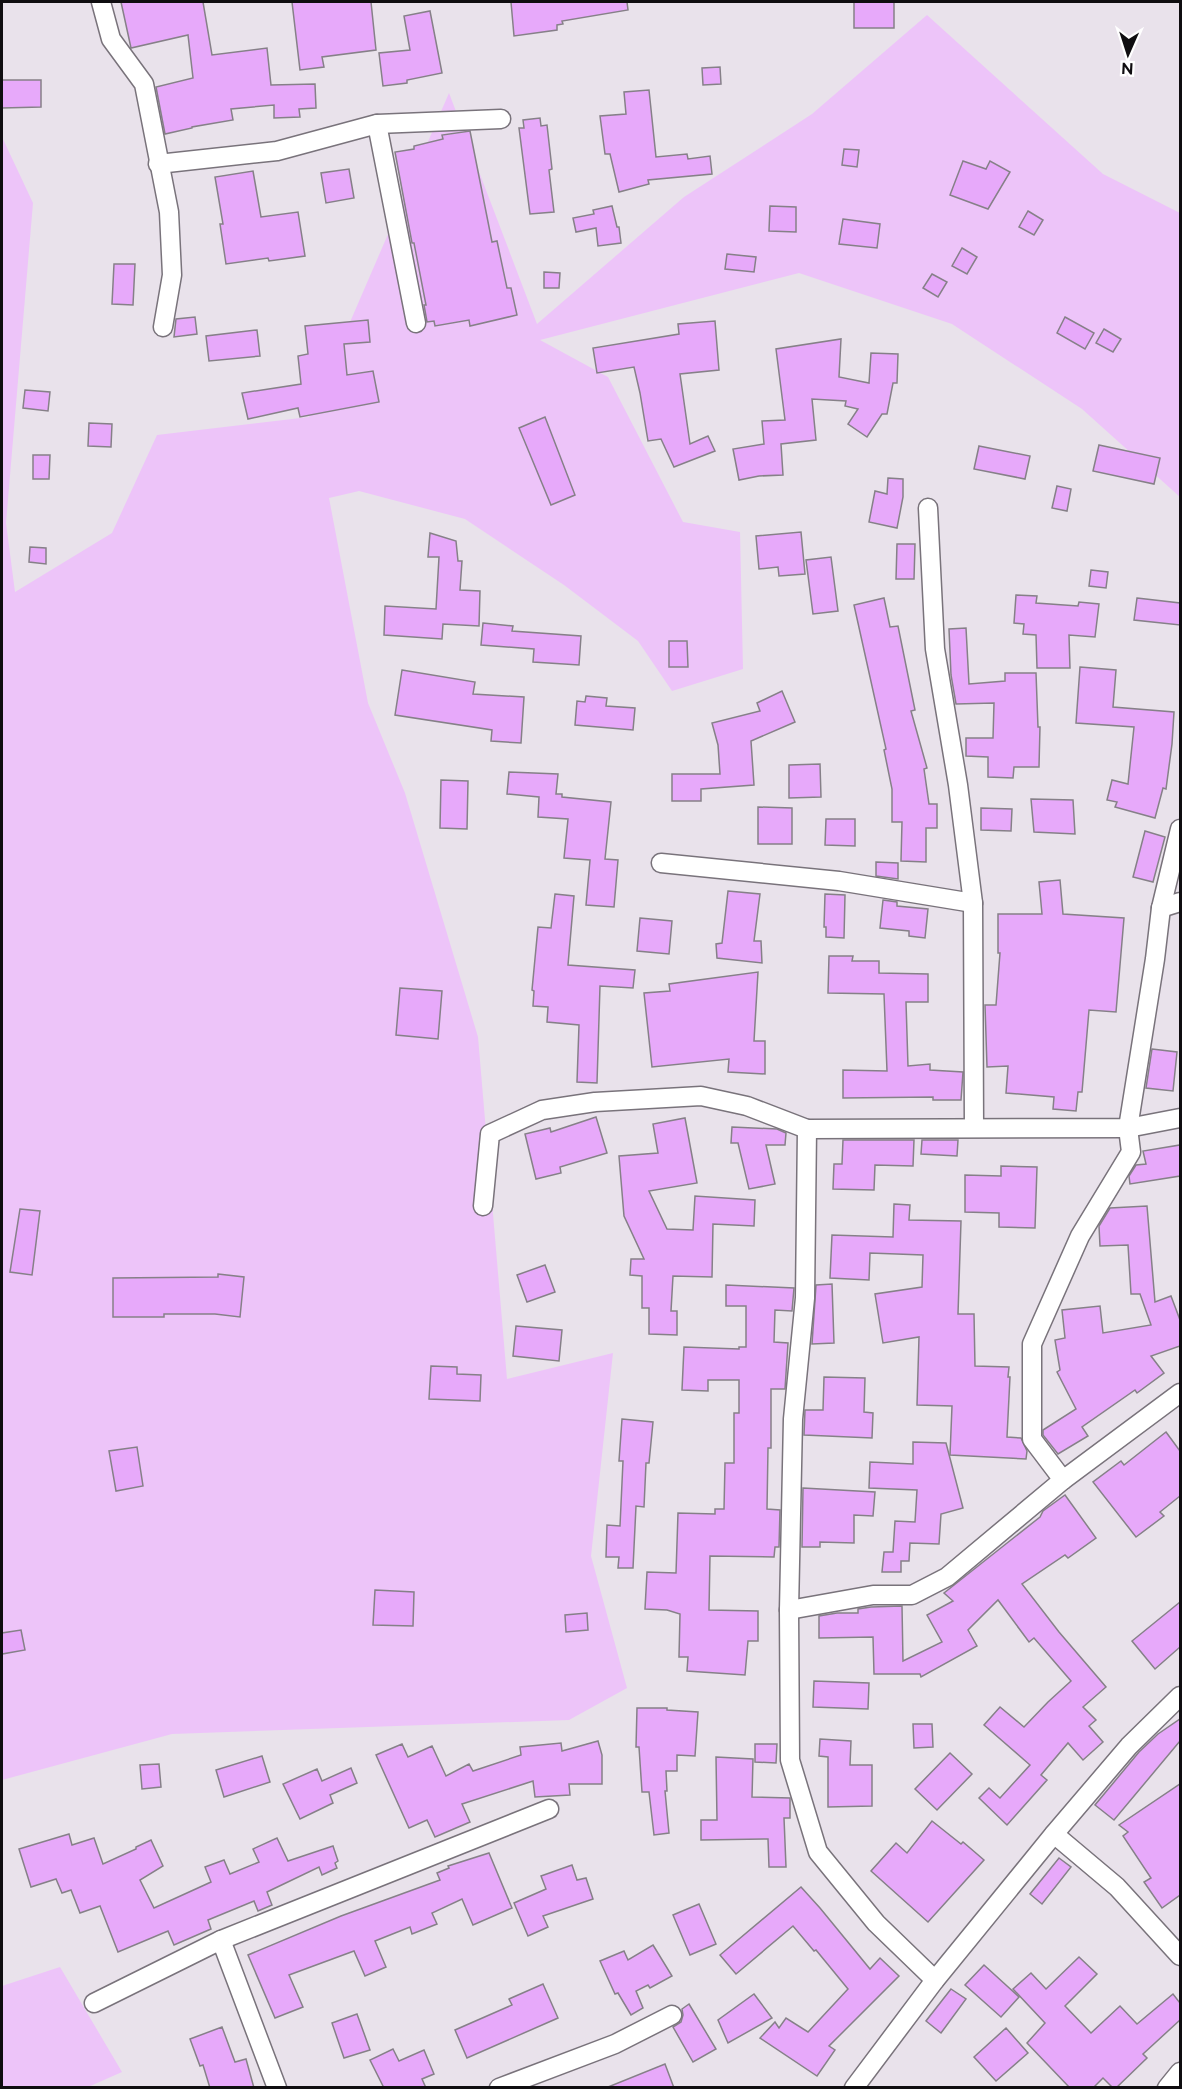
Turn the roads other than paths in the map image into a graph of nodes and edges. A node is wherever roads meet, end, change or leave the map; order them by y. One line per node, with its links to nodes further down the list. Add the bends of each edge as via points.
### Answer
1 (101, 2): 4 (street, via 111,39 144,84)
2 (501, 119): 3 (street)
3 (377, 124): 4 (street, via 277,150); 5 (street)
4 (158, 164): 6 (street, via 169,212 172,275)
5 (416, 323)
6 (164, 327)
7 (928, 508): 11 (street, via 935,649)
8 (1180, 829): 12 (street)
9 (661, 863): 11 (street, via 839,881)
10 (1180, 902): 12 (street)
11 (973, 903): 14 (street)
12 (1161, 908): 15 (street)
13 (1180, 1118): 15 (street)
14 (974, 1127): 15 (street); 16 (street)
15 (1128, 1128): 19 (street, via 1131,1152 1080,1236 1032,1344 1032,1439)
16 (807, 1129): 17 (street, via 747,1106 701,1096 595,1102 542,1110 490,1134); 20 (street, via 805,1298 793,1419)
17 (483, 1206)
18 (1180, 1393): 19 (street)
19 (1062, 1480): 20 (street, via 947,1577 912,1595 873,1595)
20 (789, 1610): 26 (street, via 790,1760 818,1852 876,1923)
21 (1180, 1696): 23 (street, via 1129,1746)
22 (549, 1809): 24 (street)
23 (1054, 1834): 25 (street, via 1117,1887); 26 (street)
24 (221, 1940): 27 (street); 30 (street)
25 (1180, 1956)
26 (935, 1980): 32 (street)
27 (94, 2002)
28 (672, 2015): 31 (street, via 615,2044)
29 (1180, 2072): 33 (street)
30 (277, 2088)
31 (499, 2088)
32 (854, 2088)
33 (1167, 2088)

